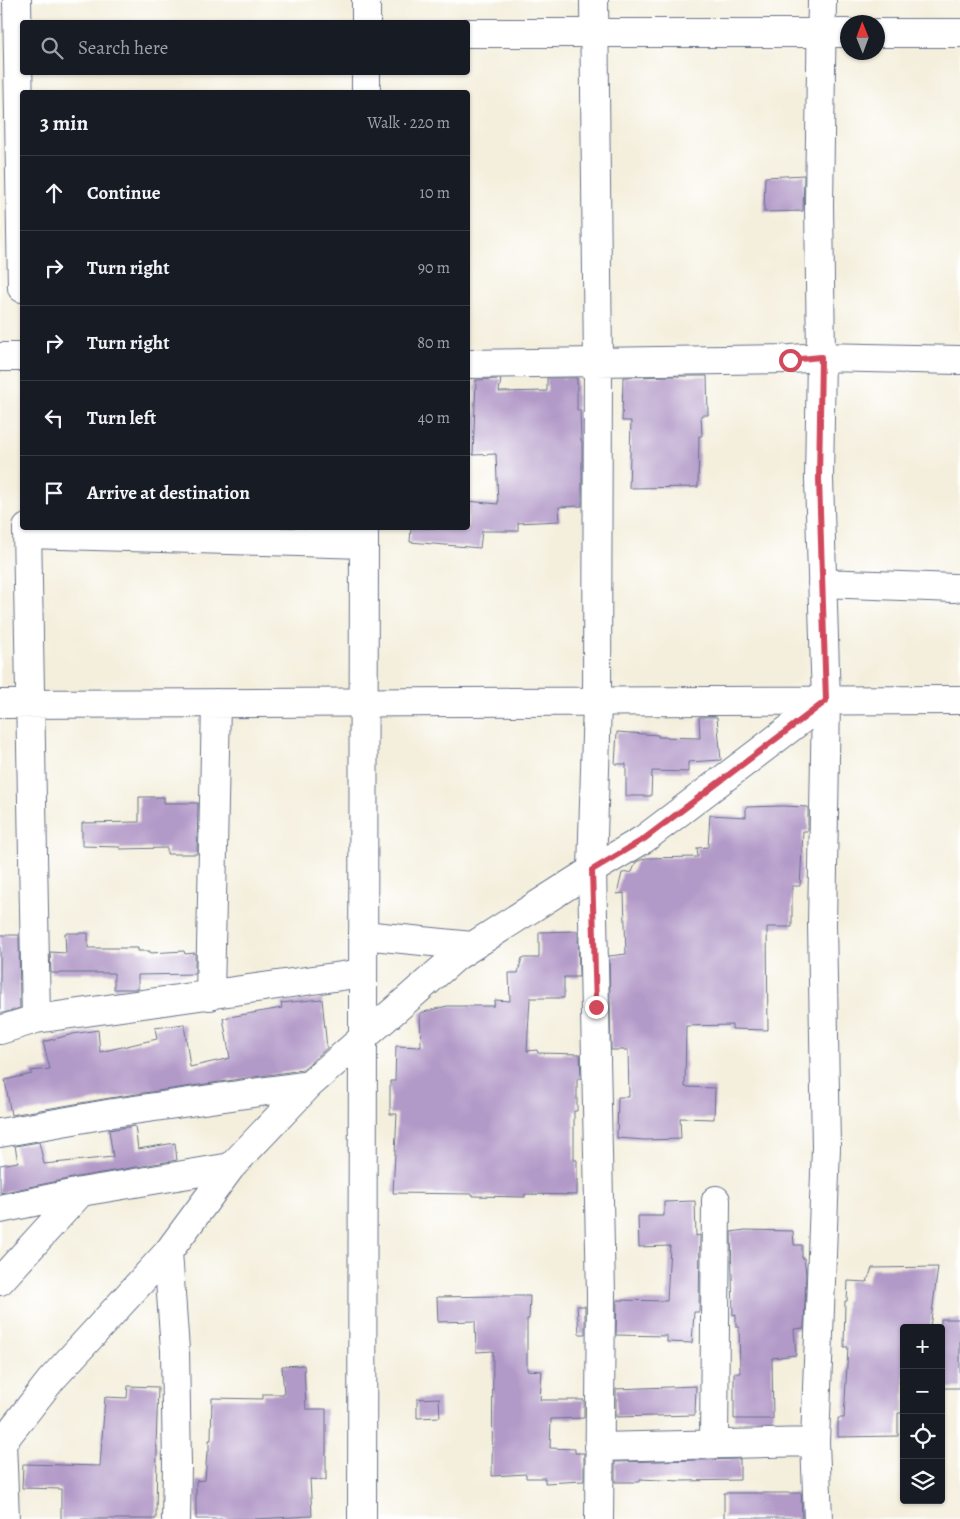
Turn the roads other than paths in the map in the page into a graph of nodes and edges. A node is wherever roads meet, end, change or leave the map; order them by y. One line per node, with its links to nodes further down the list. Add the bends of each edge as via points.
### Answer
1 (18, 0): 6 (street)
2 (366, 0): 5 (street)
3 (594, 0): 8 (street)
4 (822, 0): 9 (street)
5 (366, 20)
6 (13, 32): 14 (street)
7 (470, 33): 8 (street)
8 (593, 33): 9 (street); 19 (street)
9 (835, 33): 17 (street, via 819,205)
10 (885, 33): 11 (street)
11 (960, 33)
12 (366, 75): 13 (street)
13 (366, 90)
14 (20, 157)
15 (0, 357): 16 (street)
16 (20, 357)
17 (821, 357): 18 (street); 19 (street); 23 (street, via 819,479)
18 (960, 360)
19 (598, 363): 20 (street); 27 (street)
20 (470, 364)
21 (27, 530): 22 (street); 31 (street)
22 (364, 536): 29 (street)
23 (822, 583): 24 (street); 26 (street)
24 (956, 588)
25 (960, 700): 26 (street)
26 (826, 701): 27 (street); 32 (street, via 644,839); 48 (street, via 822,924 826,1147)
27 (597, 702): 29 (street); 32 (street)
28 (216, 703): 29 (street); 31 (street); 36 (street)
29 (364, 703): 33 (street)
30 (0, 704): 31 (street)
31 (30, 704): 37 (street)
32 (592, 870): 34 (street); 51 (street, via 601,1295)
33 (364, 935): 34 (street); 35 (street)
34 (472, 946): 39 (street)
35 (363, 973): 36 (street); 39 (street)
36 (210, 996): 37 (street)
37 (36, 1018): 38 (street)
38 (0, 1030)
39 (363, 1038): 40 (street); 54 (street)
40 (309, 1085): 41 (street); 42 (street)
41 (0, 1133)
42 (231, 1167): 43 (street); 46 (street)
43 (81, 1192): 45 (street); 47 (street)
44 (716, 1200): 50 (street)
45 (0, 1209)
46 (168, 1252): 49 (street, via 51,1380); 53 (street, via 175,1350)
47 (0, 1281)
48 (815, 1442): 50 (street); 56 (street)
49 (1, 1444): 52 (street)
50 (714, 1444): 51 (street)
51 (599, 1447): 55 (street)
52 (5, 1519)
53 (176, 1519)
54 (362, 1519)
55 (599, 1519)
56 (818, 1519)

